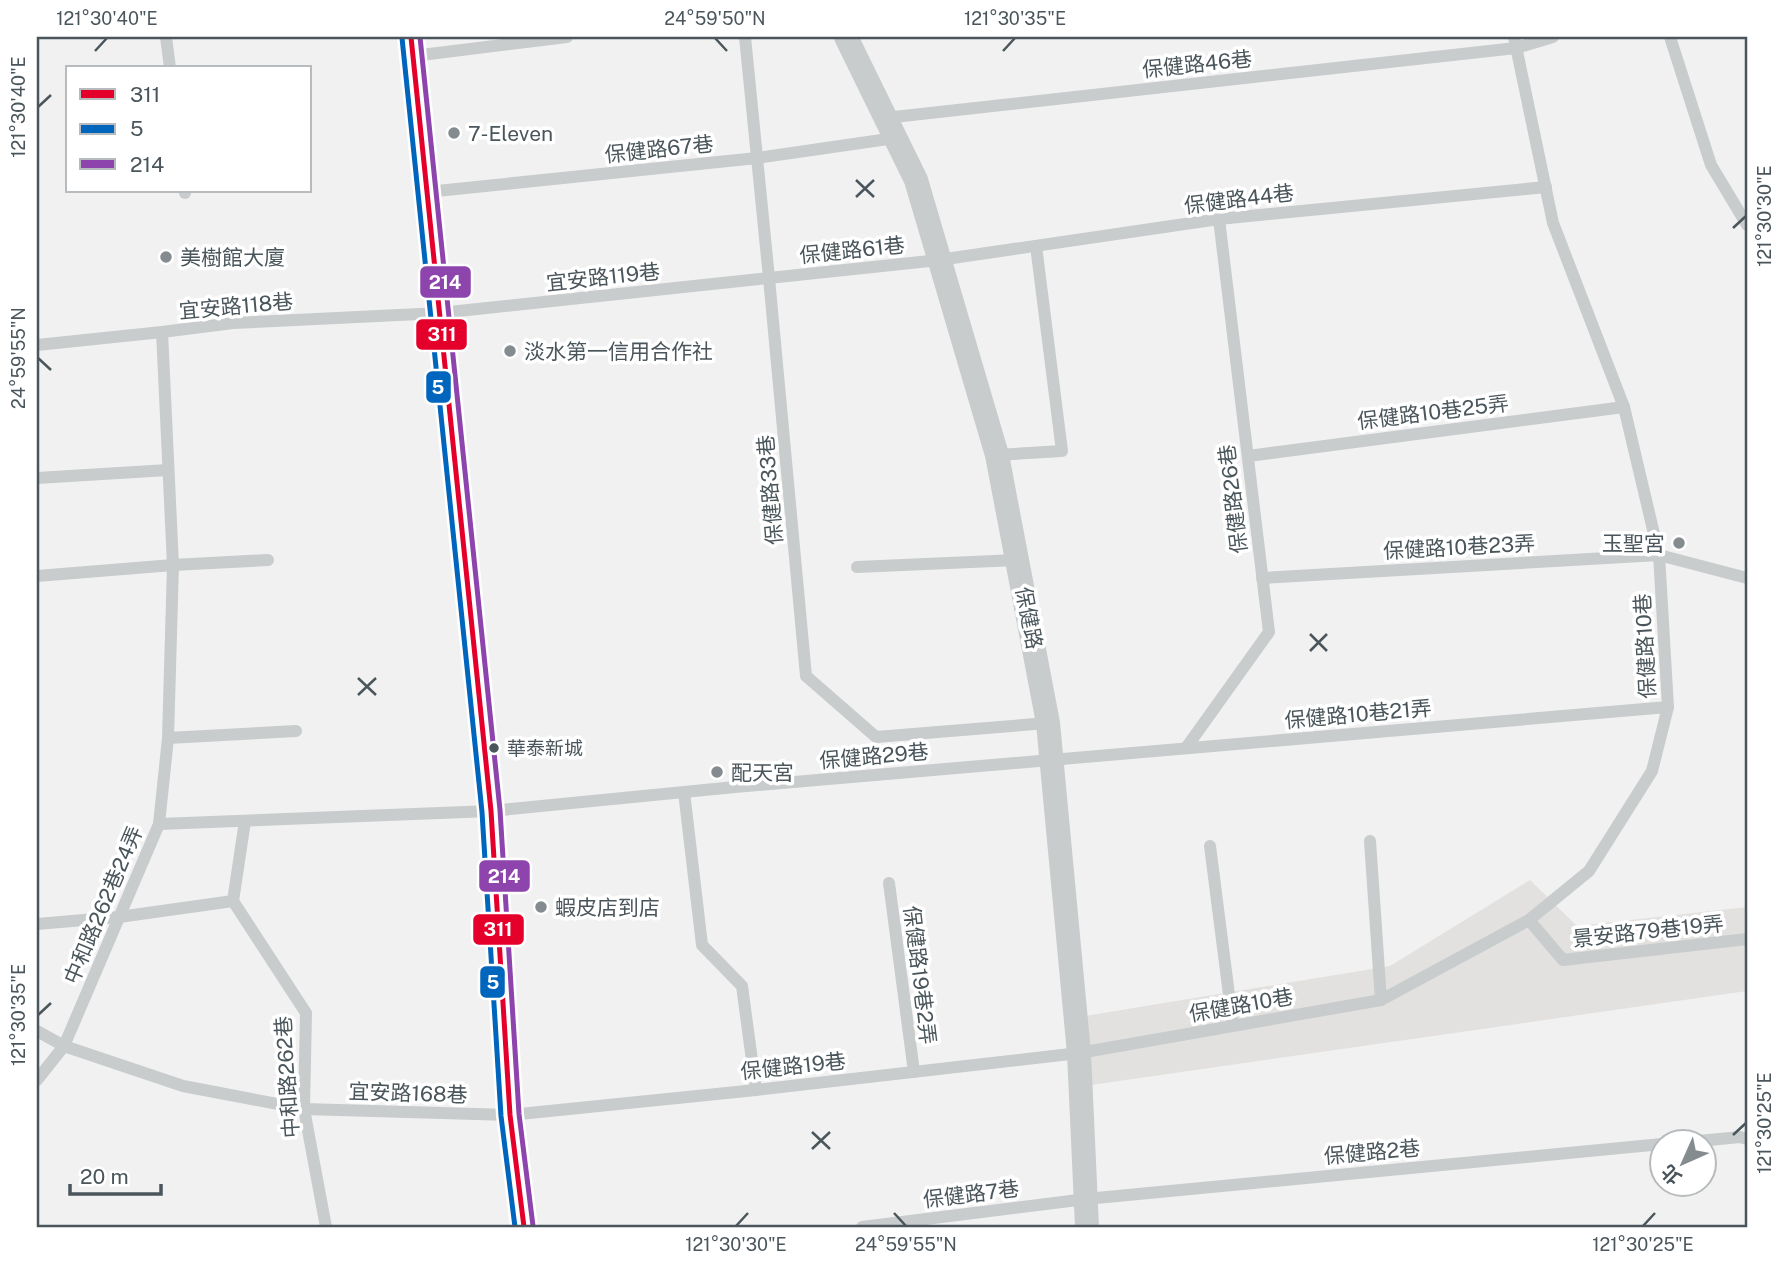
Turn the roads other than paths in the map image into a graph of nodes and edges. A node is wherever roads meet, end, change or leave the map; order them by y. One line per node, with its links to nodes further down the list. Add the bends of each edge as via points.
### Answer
1 (166, 37): 9 (lane)
2 (567, 37): 8 (lane)
3 (745, 37): 11 (lane, 保健路33巷)
4 (846, 37): 10 (street, 保健路)
5 (1553, 37): 7 (lane, 保健路46巷)
6 (1670, 37): 15 (lane, via 1711,165)
7 (1515, 42): 10 (lane, 保健路46巷); 12 (lane, 保健路10巷)
8 (412, 46): 13 (street)
9 (170, 66)
10 (890, 128): 11 (lane, 保健路67巷); 17 (street, 保健路, via 916,180)
11 (757, 158): 13 (lane, 保健路67巷); 18 (lane, 保健路33巷)
12 (1546, 187): 14 (lane, 保健路44巷); 22 (lane, 保健路10巷, via 1553,223)
13 (427, 192): 19 (street)
14 (1219, 219): 16 (lane, 保健路44巷); 24 (lane, 保健路26巷)
15 (1747, 225)
16 (1037, 246): 17 (lane, 保健路44巷); 23 (lane, via 1062,451)
17 (939, 260): 18 (lane, 保健路61巷); 23 (street, 保健路)
18 (769, 278): 19 (lane, 宜安路119巷); 36 (lane, 保健路33巷, via 806,676 876,737)
19 (440, 313): 20 (lane, 宜安路118巷, via 233,323); 42 (street)
20 (162, 332): 21 (lane, 宜安路118巷); 25 (lane, 中和路262巷24弄)
21 (37, 345)
22 (1624, 407): 24 (lane, 保健路10巷25弄); 27 (lane, 保健路10巷)
23 (997, 455): 28 (street, 保健路)
24 (1248, 456): 33 (lane, 保健路26巷)
25 (168, 470): 26 (lane); 30 (lane, 中和路262巷24弄)
26 (37, 478)
27 (1659, 555): 33 (lane, 保健路10巷23弄); 34 (lane, 保健路10巷23弄); 35 (lane, 保健路10巷)
28 (1017, 559): 31 (lane); 36 (street, 保健路)
29 (268, 560): 30 (lane)
30 (173, 565): 32 (lane); 38 (lane, 中和路262巷24弄)
31 (857, 567)
32 (37, 576)
33 (1262, 578): 39 (lane, 保健路26巷, via 1269,632)
34 (1747, 578)
35 (1668, 707): 39 (lane, 保健路10巷21弄); 50 (lane, 保健路10巷, via 1652,771 1589,871)
36 (1048, 723): 40 (street, 保健路)
37 (296, 731): 38 (lane)
38 (168, 738): 44 (lane, 中和路262巷24弄)
39 (1186, 748): 40 (lane, 保健路10巷21弄)
40 (1051, 760): 41 (lane, 保健路29巷); 57 (street, 保健路)
41 (684, 792): 42 (lane, 保健路29巷); 60 (lane, via 702,946 742,986)
42 (491, 811): 43 (lane); 62 (street)
43 (245, 821): 44 (lane); 48 (lane)
44 (159, 824): 49 (lane, 中和路262巷24弄)
45 (1370, 841): 53 (lane)
46 (1210, 846): 54 (lane)
47 (889, 883): 58 (lane, 保健路19巷2弄)
48 (233, 901): 49 (lane); 61 (lane, 中和路262巷, via 306,1013)
49 (119, 917): 51 (lane); 56 (lane, 中和路262巷24弄)
50 (1529, 920): 52 (lane, 景安路79巷19弄, via 1563,960); 53 (lane, 保健路10巷)
51 (37, 924)
52 (1747, 939)
53 (1381, 1000): 54 (lane, 保健路10巷)
54 (1233, 1026): 57 (lane, 保健路10巷)
55 (37, 1031): 56 (lane, 宜安路168巷)
56 (64, 1046): 59 (lane, 中和路262巷24弄); 61 (lane, 宜安路168巷, via 183,1086)
57 (1079, 1053): 58 (lane, 保健路19巷); 66 (street, 保健路)
58 (914, 1072): 60 (lane, 保健路19巷)
59 (37, 1080)
60 (756, 1090): 62 (lane, 保健路19巷)
61 (304, 1109): 62 (lane, 宜安路168巷); 67 (lane, 中和路262巷)
62 (510, 1115): 68 (street)
63 (1718, 1139): 64 (lane)
64 (1747, 1139)
65 (1648, 1145): 66 (lane, 保健路2巷)
66 (1086, 1199): 69 (lane, 保健路7巷); 70 (street, 保健路)
67 (326, 1227)
68 (524, 1227)
69 (862, 1227)
70 (1087, 1227)

